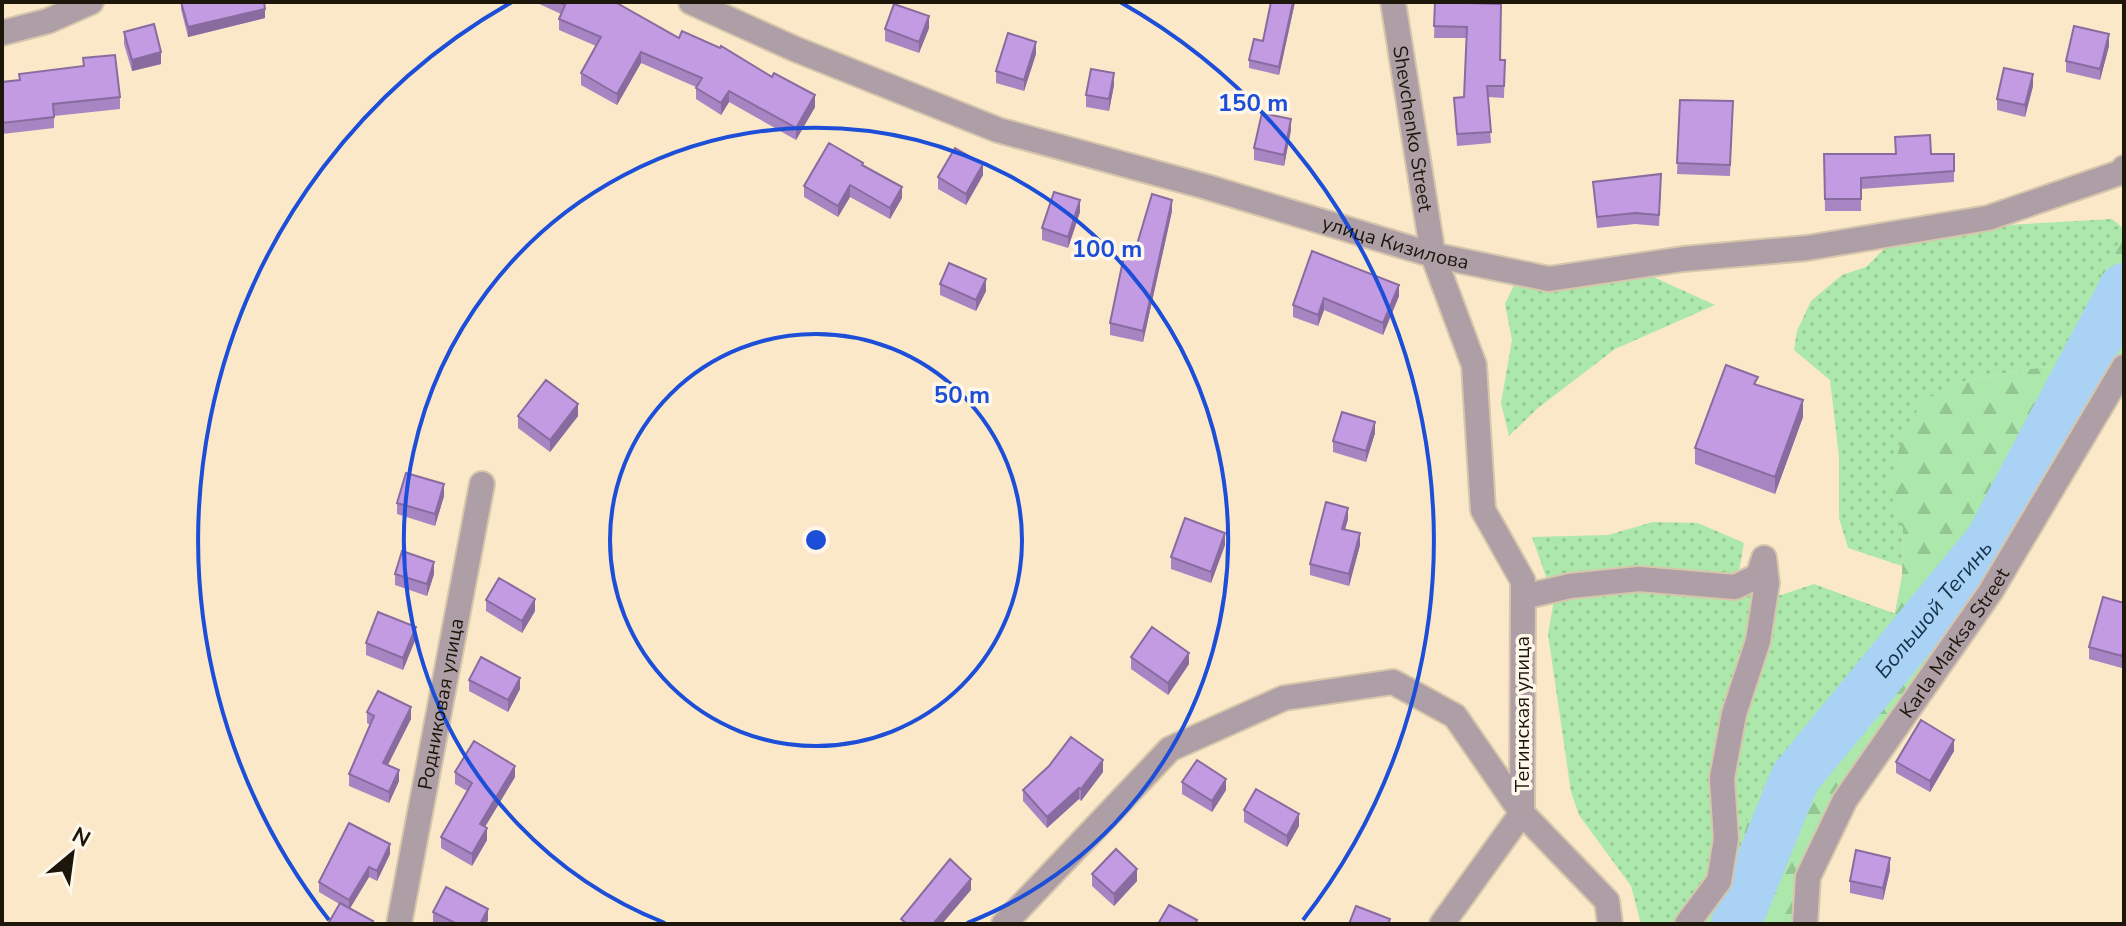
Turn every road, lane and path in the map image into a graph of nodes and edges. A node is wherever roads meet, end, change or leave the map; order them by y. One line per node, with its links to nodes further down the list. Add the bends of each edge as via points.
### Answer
1 (91, 2): 4 (street)
2 (691, 2): 6 (street, улица Кизилова, via 998,130)
3 (1393, 2): 6 (street, Shevchenko Street)
4 (2, 33)
5 (2123, 172): 6 (street, улица Кизилова, via 1988,218 1807,248 1549,279)
6 (1433, 255): 9 (street, Тегинская улица, via 1474,365 1483,510 1523,581)
7 (2124, 367): 16 (street, Karla Marksa Street, via 1991,591 1845,800 1808,877)
8 (482, 484): 11 (street, Родниковая улица)
9 (1523, 597): 10 (street, Тегинская улица); 15 (street, via 1639,579 1735,587 1758,576 1764,558 1767,583 1758,641 1734,714 1722,778 1726,839 1719,881)
10 (1522, 813): 12 (street, Тегинская улица, via 1455,716 1393,682 1284,698 1170,749); 13 (street); 14 (street, via 1607,901)
11 (399, 924)
12 (1004, 924)
13 (1442, 924)
14 (1610, 924)
15 (1687, 924)
16 (1805, 924)

